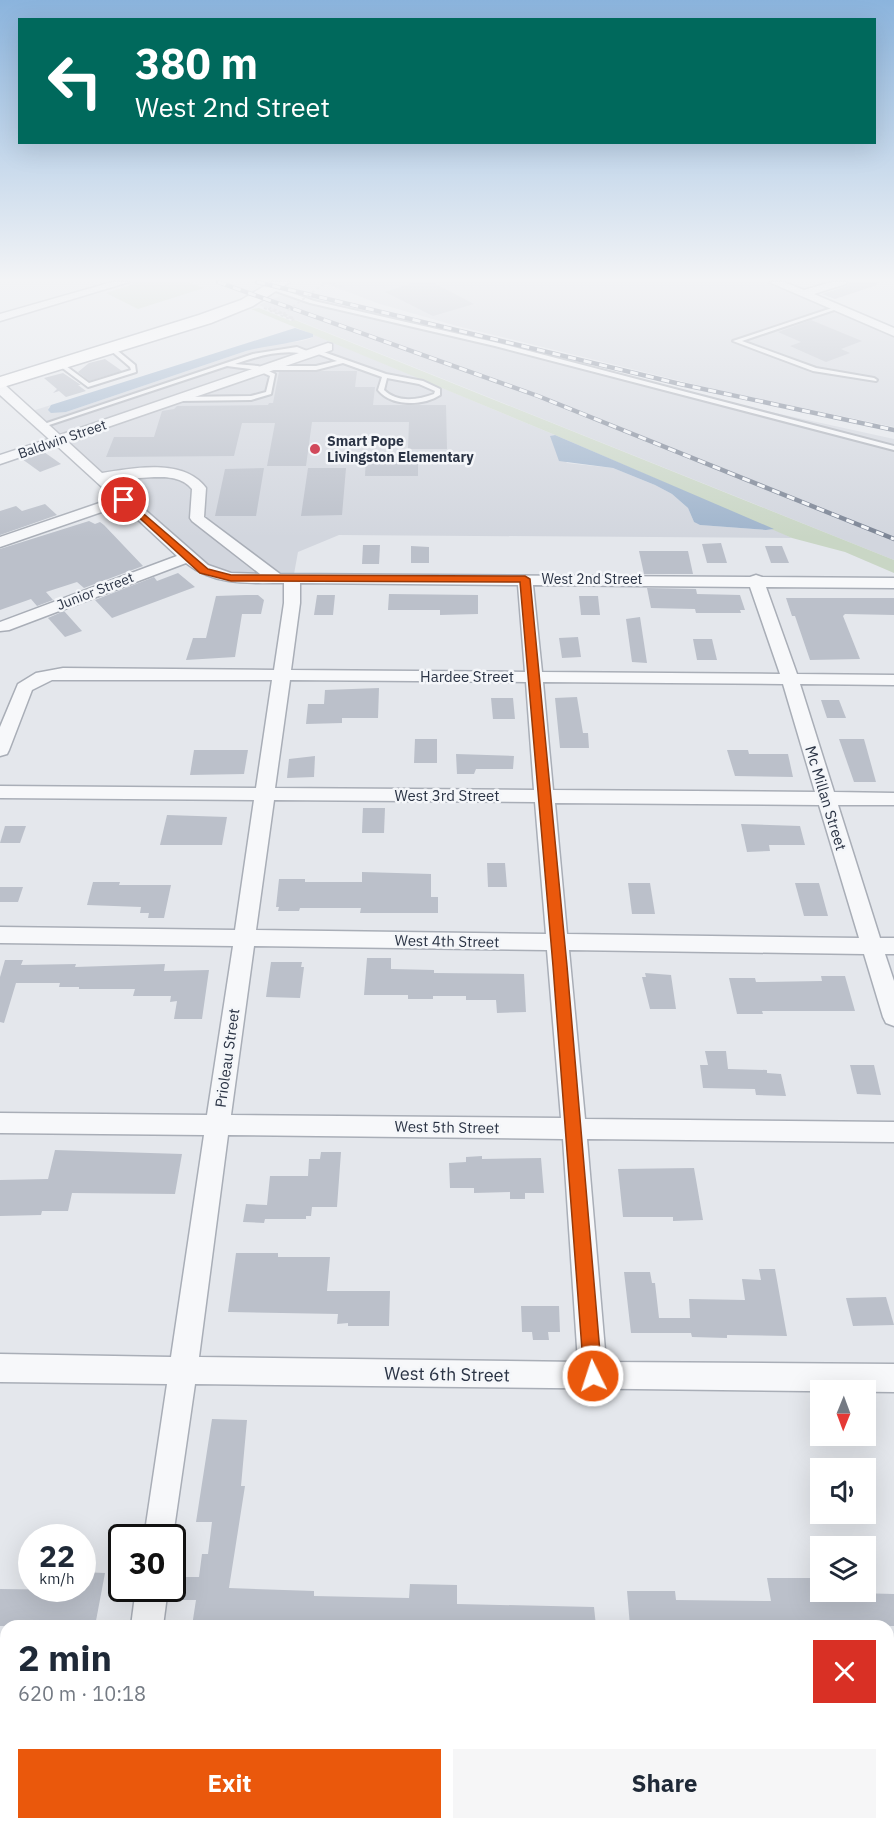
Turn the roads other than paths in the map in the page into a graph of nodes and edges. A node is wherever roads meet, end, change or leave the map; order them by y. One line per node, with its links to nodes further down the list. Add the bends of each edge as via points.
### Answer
1 (49, 367): 14 (street)
2 (65, 367): 3 (lane, via 93,385)
3 (133, 367)
4 (215, 367): 17 (lane)
5 (254, 367): 11 (lane)
6 (271, 367): 11 (street, Baldwin Street)
7 (322, 367): 11 (lane)
8 (360, 367): 12 (lane)
9 (586, 367): 19 (lane)
10 (807, 367): 13 (lane)
11 (267, 369): 16 (street, Baldwin Street); 16 (lane, via 273,375 265,396)
12 (385, 376): 12 (lane, via 381,390 385,396 413,400 437,395 438,390 421,382)
13 (874, 380)
14 (0, 383)
15 (0, 388): 17 (street, West 2nd Street)
16 (179, 399): 18 (street, Baldwin Street)
17 (41, 426): 18 (street, West 2nd Street)
18 (57, 441): 20 (street, Baldwin Street); 21 (street, West 2nd Street)
19 (894, 448)
20 (0, 460)
21 (108, 476): 22 (street, West 2nd Street); 25 (street, via 166,473 191,479 200,492 197,518)
22 (124, 500): 23 (street); 24 (street, West 2nd Street)
23 (0, 542)
24 (188, 557): 25 (street, West 2nd Street, via 216,576); 29 (street, Junior Street)
25 (284, 578): 26 (street, West 2nd Street); 30 (street, Prioleau Street, via 292,603)
26 (525, 579): 27 (street, West 2nd Street); 31 (street)
27 (756, 580): 28 (street, West 2nd Street); 32 (street, Mc Millan Street)
28 (894, 583)
29 (3, 627)
30 (280, 674): 31 (street, Hardee Street); 34 (street, Hardee Street, via 63,673 40,677 24,688); 36 (street, Prioleau Street)
31 (533, 676): 32 (street, Hardee Street); 37 (street)
32 (790, 679): 33 (street, Hardee Street); 38 (street, Mc Millan Street)
33 (894, 680)
34 (0, 750)
35 (0, 792): 36 (street, West 3rd Street)
36 (264, 793): 37 (street, West 3rd Street); 41 (street, Prioleau Street)
37 (544, 796): 38 (street, West 3rd Street); 42 (street)
38 (826, 798): 39 (street, West 3rd Street); 43 (street, Mc Millan Street)
39 (894, 799)
40 (0, 935): 41 (street, West 4th Street)
41 (243, 939): 42 (street, West 4th Street); 47 (street, Prioleau Street)
42 (558, 942): 43 (street, West 4th Street); 48 (street)
43 (872, 945): 44 (street, West 4th Street); 45 (street, Mc Millan Street)
44 (894, 946)
45 (894, 1017)
46 (0, 1123): 47 (street, West 5th Street)
47 (218, 1125): 48 (street, West 5th Street); 51 (street, Prioleau Street)
48 (574, 1129): 49 (street, West 5th Street); 52 (street)
49 (894, 1132)
50 (0, 1368): 51 (street, West 6th Street)
51 (184, 1370): 52 (street, West 6th Street); 54 (street, Prioleau Street)
52 (593, 1376): 53 (street, West 6th Street)
53 (894, 1378)
54 (161, 1524)
55 (150, 1602): 56 (street)
56 (148, 1620)

